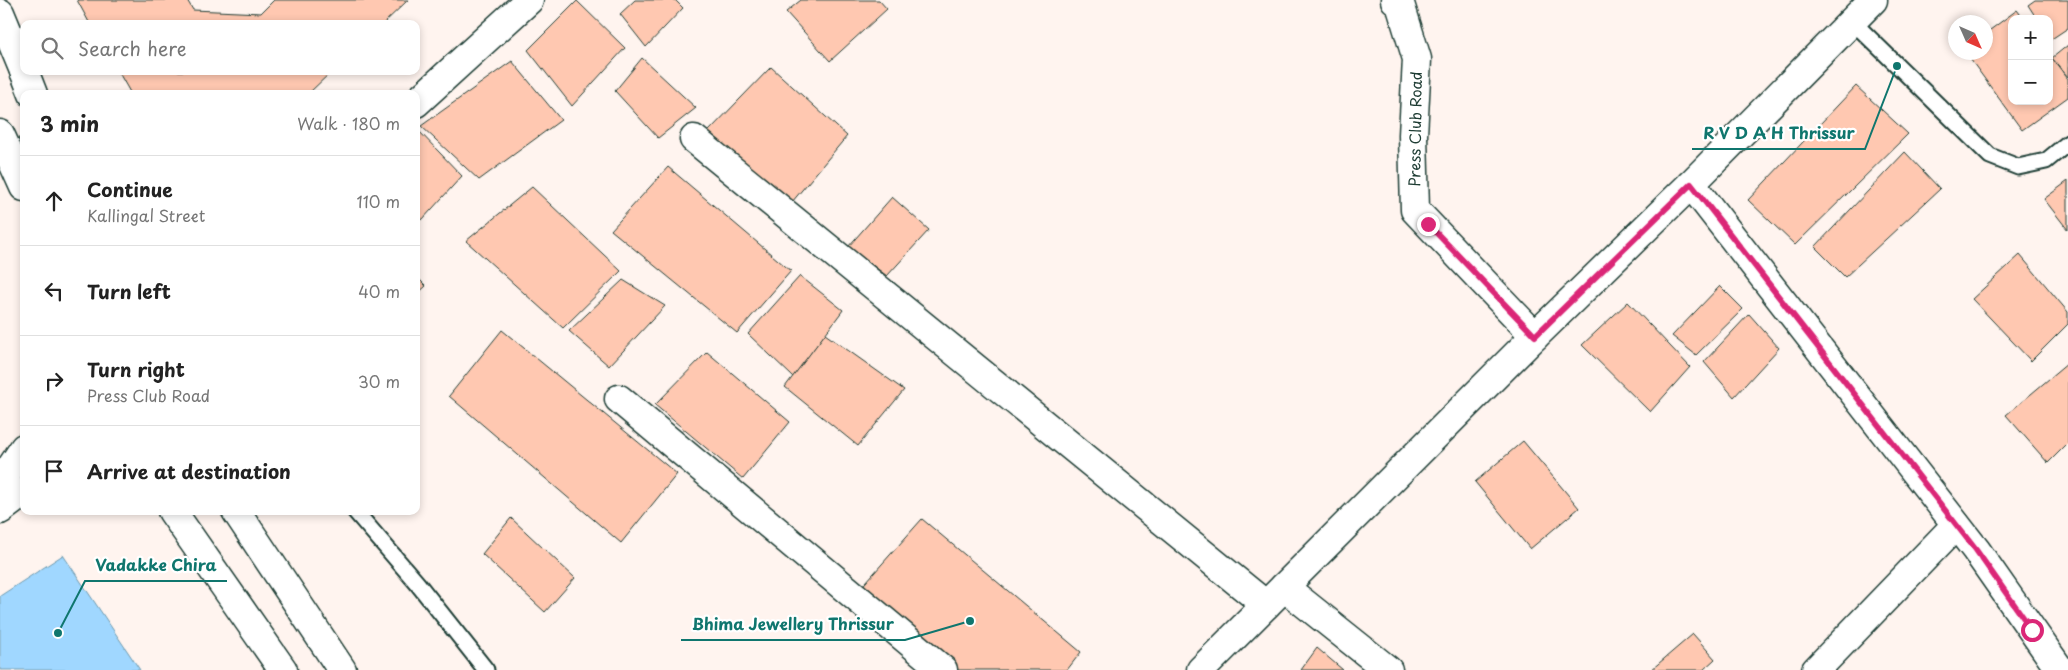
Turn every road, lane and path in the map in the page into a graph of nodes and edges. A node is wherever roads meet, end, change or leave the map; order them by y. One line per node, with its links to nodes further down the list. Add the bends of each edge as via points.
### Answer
1 (529, 0): 9 (street)
2 (1395, 0): 15 (street, Press Club Road, via 1400,4 1417,59 1413,135 1415,210)
3 (1873, 0): 5 (street)
4 (0, 13): 6 (street)
5 (1852, 21): 12 (lane, via 1990,156 2018,167 2046,161); 14 (street)
6 (20, 61)
7 (26, 75): 8 (street)
8 (31, 90)
9 (420, 99)
10 (0, 134): 13 (street)
11 (694, 139): 25 (street)
12 (2068, 143)
13 (20, 178)
14 (1691, 184): 15 (street); 24 (street)
15 (1535, 336): 25 (street)
16 (618, 399): 30 (street)
17 (20, 454): 18 (street)
18 (0, 484)
19 (20, 495): 20 (street)
20 (0, 510)
21 (175, 515): 27 (street)
22 (239, 515): 28 (street)
23 (358, 515): 29 (lane)
24 (1956, 525): 26 (street); 33 (street)
25 (1275, 596): 31 (street); 32 (street)
26 (2054, 668)
27 (283, 670)
28 (342, 670)
29 (486, 670)
30 (943, 670)
31 (1201, 670)
32 (1388, 670)
33 (1816, 670)

